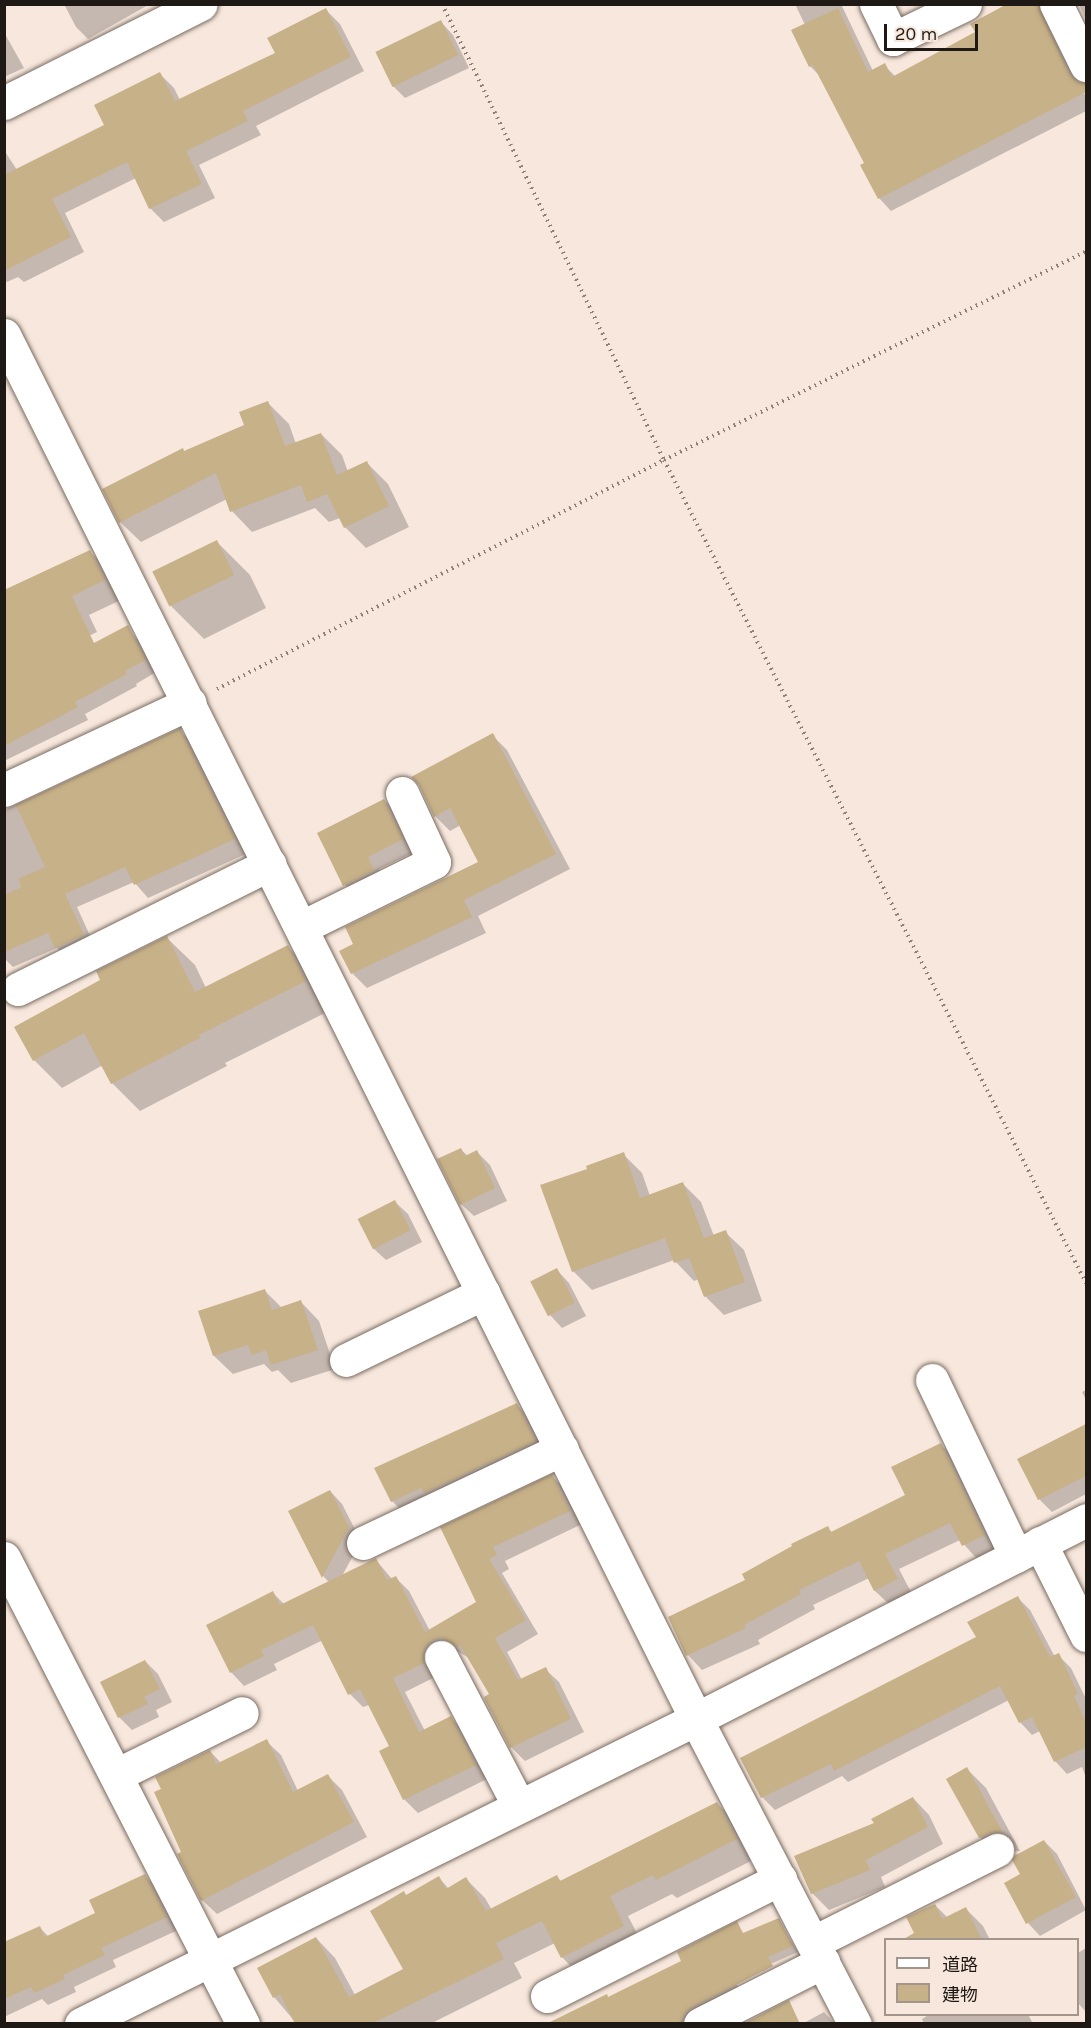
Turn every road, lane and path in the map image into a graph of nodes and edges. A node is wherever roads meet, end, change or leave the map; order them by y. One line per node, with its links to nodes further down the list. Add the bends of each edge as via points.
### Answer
1 (201, 4): 7 (street)
2 (442, 4): 10 (path)
3 (876, 4): 4 (street, via 893,39)
4 (965, 4)
5 (1056, 4): 6 (street)
6 (1086, 65)
7 (4, 103)
8 (1086, 251): 10 (path)
9 (4, 335): 11 (street)
10 (664, 460): 11 (path); 17 (path)
11 (190, 703): 12 (street); 14 (street)
12 (4, 789)
13 (402, 793): 15 (street, via 434,862)
14 (270, 864): 15 (street); 16 (street)
15 (302, 927): 18 (street)
16 (18, 990)
17 (1086, 1283)
18 (484, 1293): 19 (street); 21 (street)
19 (346, 1359)
20 (932, 1380): 24 (street)
21 (562, 1449): 23 (street); 29 (street)
22 (1086, 1520): 24 (street)
23 (363, 1543)
24 (1028, 1550): 26 (street); 29 (street)
25 (4, 1558): 30 (street)
26 (1086, 1635)
27 (441, 1657): 31 (street)
28 (242, 1713): 30 (street)
29 (696, 1719): 31 (street); 33 (street)
30 (116, 1775): 35 (street)
31 (519, 1806): 35 (street)
32 (997, 1850): 34 (street)
33 (780, 1879): 34 (street); 36 (street)
34 (818, 1952): 39 (street); 40 (street)
35 (210, 1959): 37 (street); 38 (street)
36 (547, 1996)
37 (81, 2024)
38 (243, 2024)
39 (700, 2024)
40 (855, 2024)

